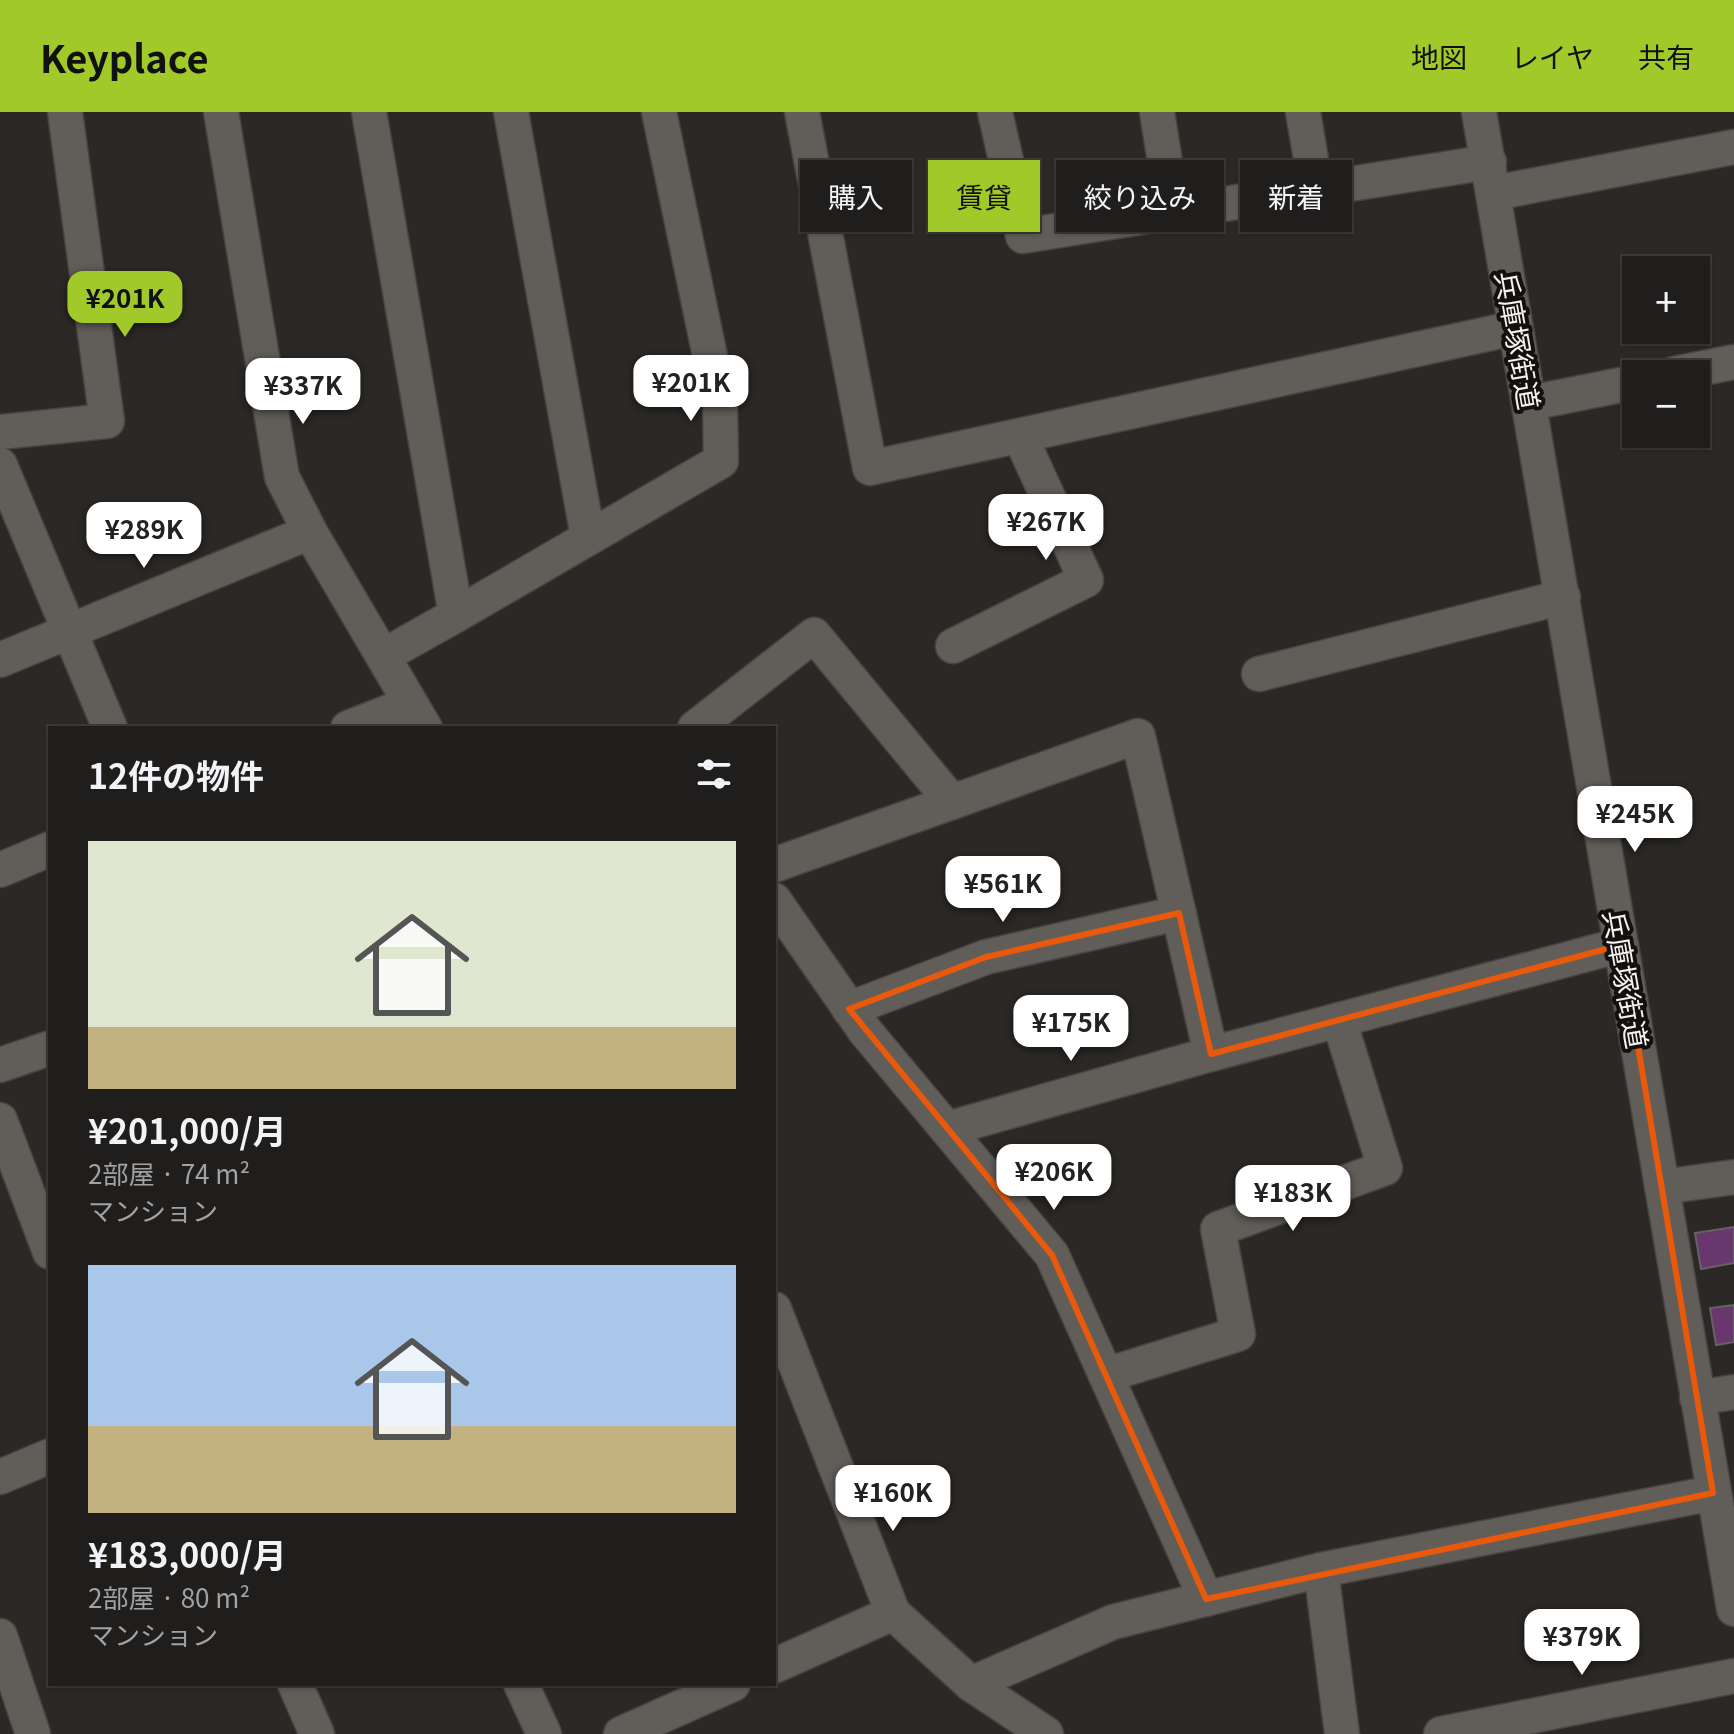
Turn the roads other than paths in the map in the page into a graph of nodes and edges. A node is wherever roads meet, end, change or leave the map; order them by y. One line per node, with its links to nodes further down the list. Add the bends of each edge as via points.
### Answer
1 (65, 112): 22 (street, via 107,421)
2 (221, 112): 25 (street, via 282,477)
3 (369, 112): 28 (street)
4 (511, 112): 26 (street)
5 (659, 112): 26 (street, via 720,404 721,461)
6 (802, 112): 23 (street, via 870,468)
7 (995, 112): 16 (street, via 1023,236)
8 (1157, 112): 12 (street)
9 (1303, 112): 13 (street)
10 (1479, 112): 14 (street, 兵庫塚街道)
11 (1734, 147): 14 (street)
12 (1165, 160)
13 (1311, 160)
14 (1491, 178): 15 (street); 17 (street, 兵庫塚街道)
15 (1352, 187)
16 (1056, 231)
17 (1515, 328): 21 (street, 兵庫塚街道); 23 (street)
18 (1734, 362): 19 (street)
19 (1710, 367)
20 (1622, 385): 21 (street)
21 (1530, 403): 27 (street, 兵庫塚街道)
22 (0, 432)
23 (1020, 436): 30 (street, via 1086,580)
24 (0, 465): 29 (street)
25 (310, 532): 29 (street); 31 (street)
26 (588, 537): 28 (street)
27 (1563, 597): 33 (street); 44 (street, 兵庫塚街道)
28 (456, 615): 31 (street)
29 (71, 632): 32 (street); 35 (street)
30 (953, 646)
31 (385, 655): 34 (street)
32 (0, 660)
33 (1259, 674)
34 (417, 716): 36 (street)
35 (109, 726)
36 (360, 726)
37 (698, 726): 38 (street, via 814,635)
38 (952, 802): 40 (street); 43 (street, via 1138,736)
39 (48, 850): 41 (street)
40 (776, 864)
41 (0, 870)
42 (776, 903): 45 (street)
43 (1179, 913): 45 (street, via 986,957); 48 (street)
44 (1621, 945): 46 (street); 53 (street, 兵庫塚街道)
45 (849, 1009): 51 (street)
46 (1339, 1020): 48 (street); 56 (street, via 1385,1168 1218,1229 1238,1334)
47 (48, 1049): 49 (street)
48 (1211, 1054): 51 (street)
49 (0, 1065)
50 (0, 1120): 54 (street)
51 (947, 1129): 56 (street, via 1052,1255)
52 (1734, 1177): 53 (street)
53 (1662, 1187): 58 (street, 兵庫塚街道)
54 (48, 1247)
55 (776, 1314): 65 (street)
56 (1106, 1375): 63 (street)
57 (1734, 1392): 58 (street)
58 (1697, 1398): 61 (street, 兵庫塚街道)
59 (48, 1457): 60 (street)
60 (0, 1477)
61 (1713, 1493): 62 (street); 64 (street, 兵庫塚街道)
62 (1321, 1570): 63 (street); 78 (street)
63 (1206, 1599): 69 (street, via 1113,1622)
64 (1734, 1609)
65 (893, 1613): 67 (street); 69 (street)
66 (0, 1636): 73 (street)
67 (776, 1665)
68 (1734, 1676): 79 (street)
69 (971, 1684): 77 (street)
70 (296, 1686): 74 (street)
71 (522, 1686): 75 (street)
72 (725, 1686): 76 (street)
73 (33, 1734)
74 (317, 1734)
75 (544, 1734)
76 (621, 1734)
77 (1046, 1734)
78 (1342, 1734)
79 (1441, 1734)

